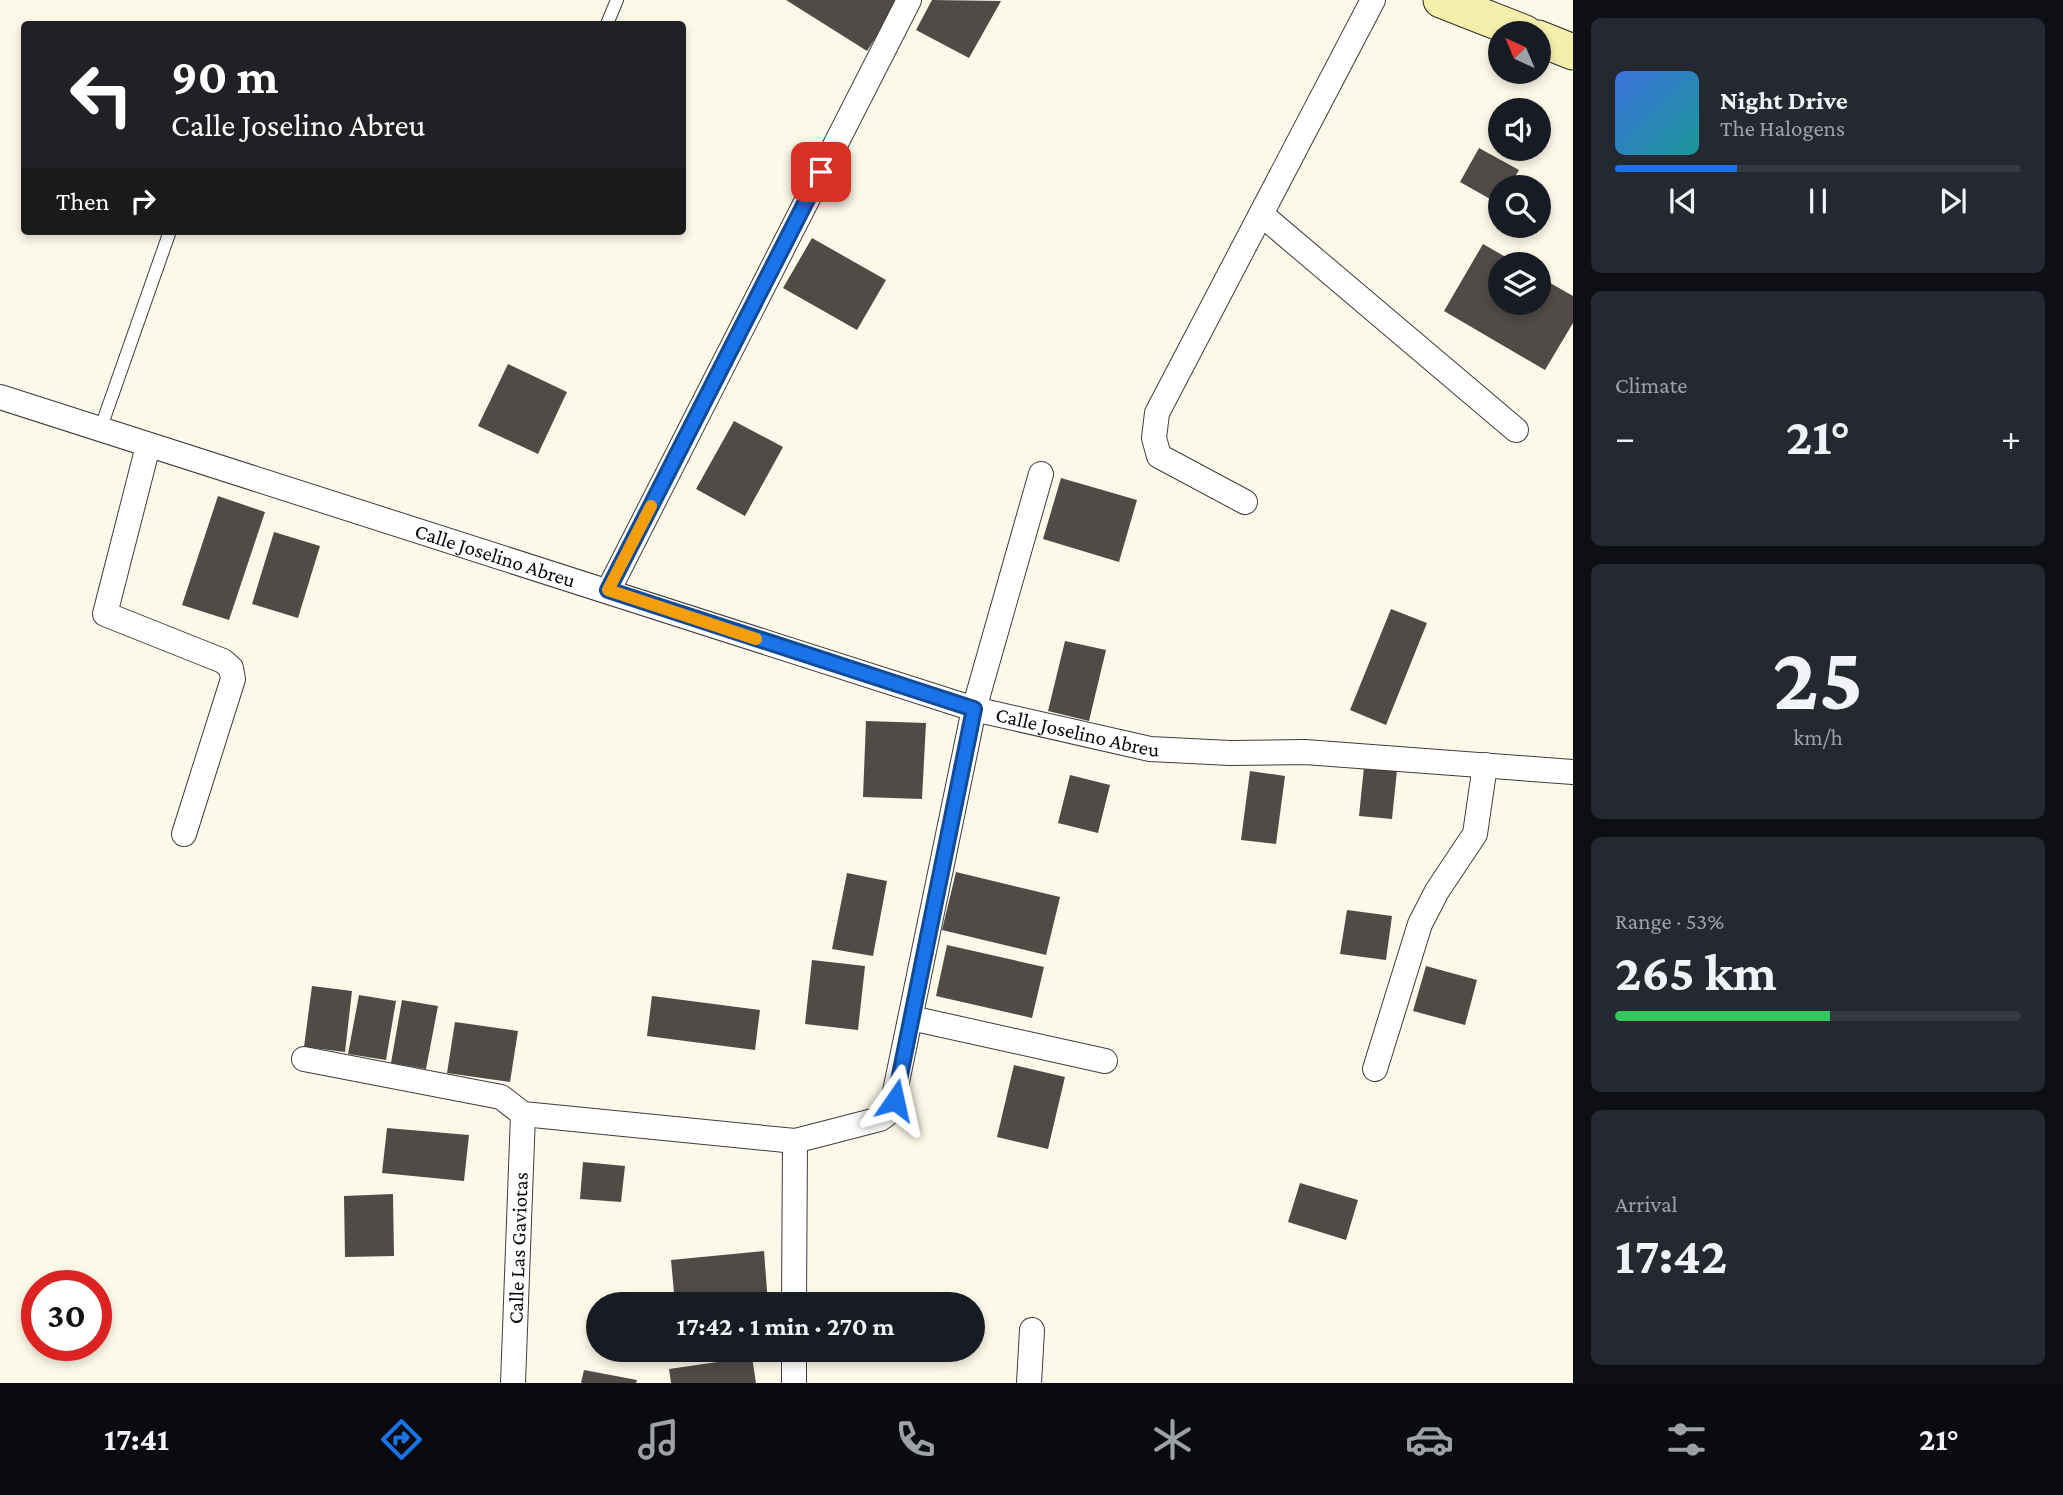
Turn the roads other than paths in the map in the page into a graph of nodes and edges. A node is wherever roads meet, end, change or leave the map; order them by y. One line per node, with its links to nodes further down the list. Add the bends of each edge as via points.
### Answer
1 (617, 0): 5 (lane)
2 (909, 0): 17 (street)
3 (1373, 0): 9 (street)
4 (1443, 1): 6 (main road)
5 (608, 21)
6 (1494, 21)
7 (1551, 43): 8 (main road)
8 (1573, 52)
9 (1261, 214): 13 (street); 16 (street, via 1157,413 1154,438 1159,456)
10 (169, 235): 12 (lane)
11 (0, 397): 12 (street, Calle Joselino Abreu)
12 (100, 430): 14 (street, Calle Joselino Abreu)
13 (1516, 430)
14 (148, 446): 17 (street, Calle Joselino Abreu); 21 (street, via 105,614 223,661 231,668 233,679)
15 (1041, 474): 18 (street)
16 (1245, 502)
17 (608, 590): 18 (street, Calle Joselino Abreu)
18 (974, 709): 19 (street, Calle Joselino Abreu, via 1150,749 1305,752); 22 (street)
19 (1485, 765): 20 (street, Calle Joselino Abreu); 25 (street, via 1475,834 1420,924)
20 (1573, 772)
21 (184, 834)
22 (911, 1018): 24 (street); 27 (street, via 891,1111 880,1119)
23 (304, 1059): 26 (street, via 501,1097)
24 (1105, 1061)
25 (1375, 1069)
26 (523, 1114): 27 (street); 31 (street, Calle Las Gaviotas)
27 (795, 1141): 28 (street)
28 (794, 1292)
29 (1032, 1330): 33 (street)
30 (794, 1362): 32 (street)
31 (513, 1383)
32 (794, 1383)
33 (1029, 1383)

